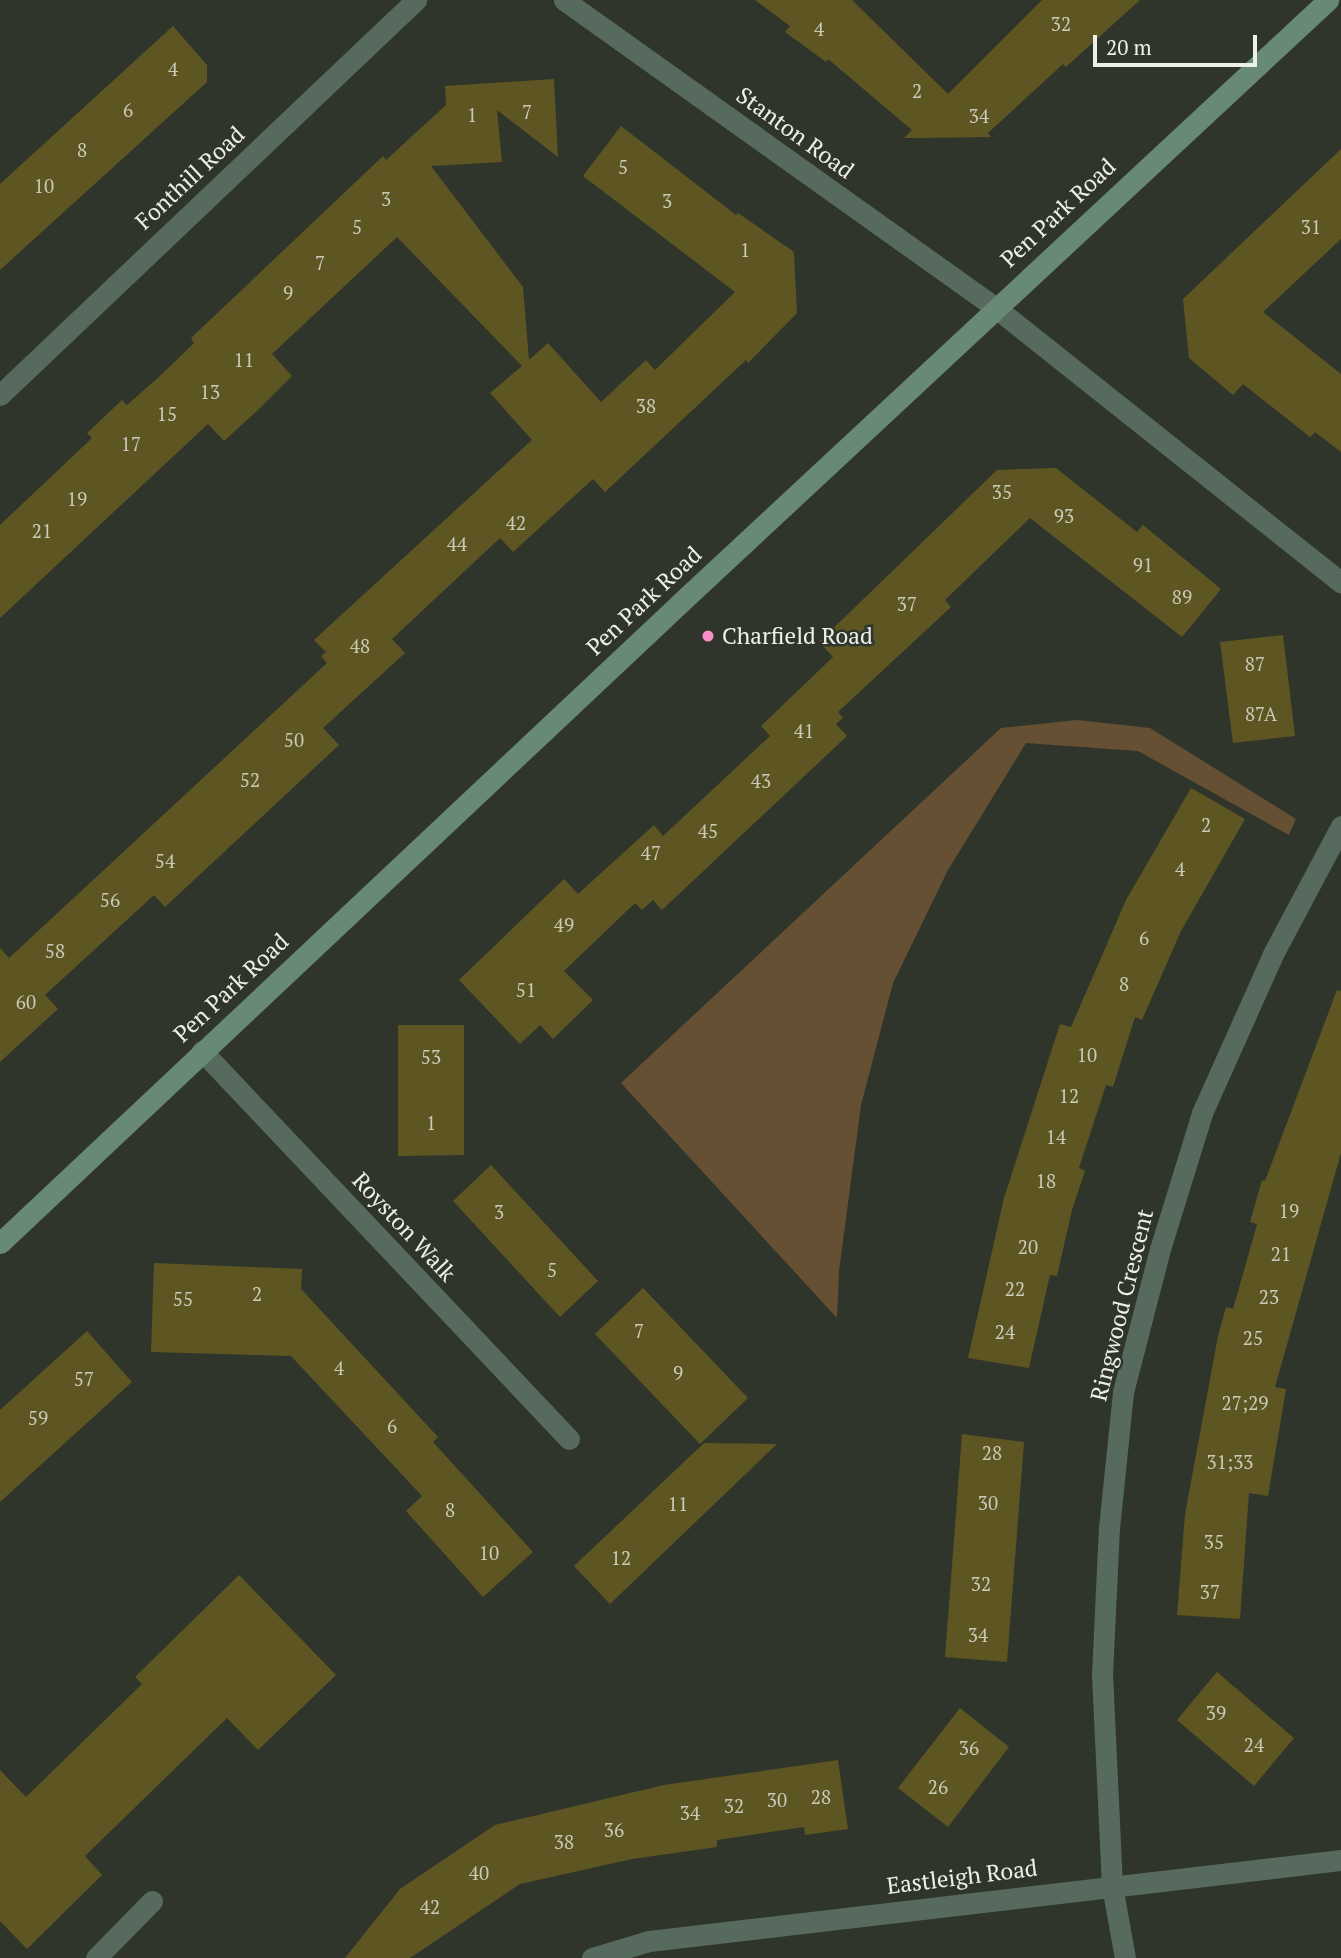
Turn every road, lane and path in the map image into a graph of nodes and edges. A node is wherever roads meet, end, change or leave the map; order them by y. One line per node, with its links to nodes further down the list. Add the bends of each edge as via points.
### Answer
1 (416, 0): 5 (street, Fonthill Road)
2 (565, 0): 4 (street, Stanton Road)
3 (1328, 0): 4 (street, Pen Park Road)
4 (996, 308): 6 (street); 8 (street, Pen Park Road)
5 (0, 394)
6 (1341, 582)
7 (1341, 826): 12 (street, Ringwood Crescent, via 1273,954 1202,1113 1123,1392 1109,1528 1102,1675)
8 (202, 1051): 9 (street, Pen Park Road); 10 (street, Royston Walk)
9 (0, 1243)
10 (569, 1439)
11 (1341, 1860): 12 (street, Eastleigh Road)
12 (1112, 1886): 15 (street, Eastleigh Road, via 649,1941); 16 (street, Ringwood Crescent)
13 (152, 1902): 14 (street)
14 (96, 1958)
15 (592, 1958)
16 (1125, 1958)

